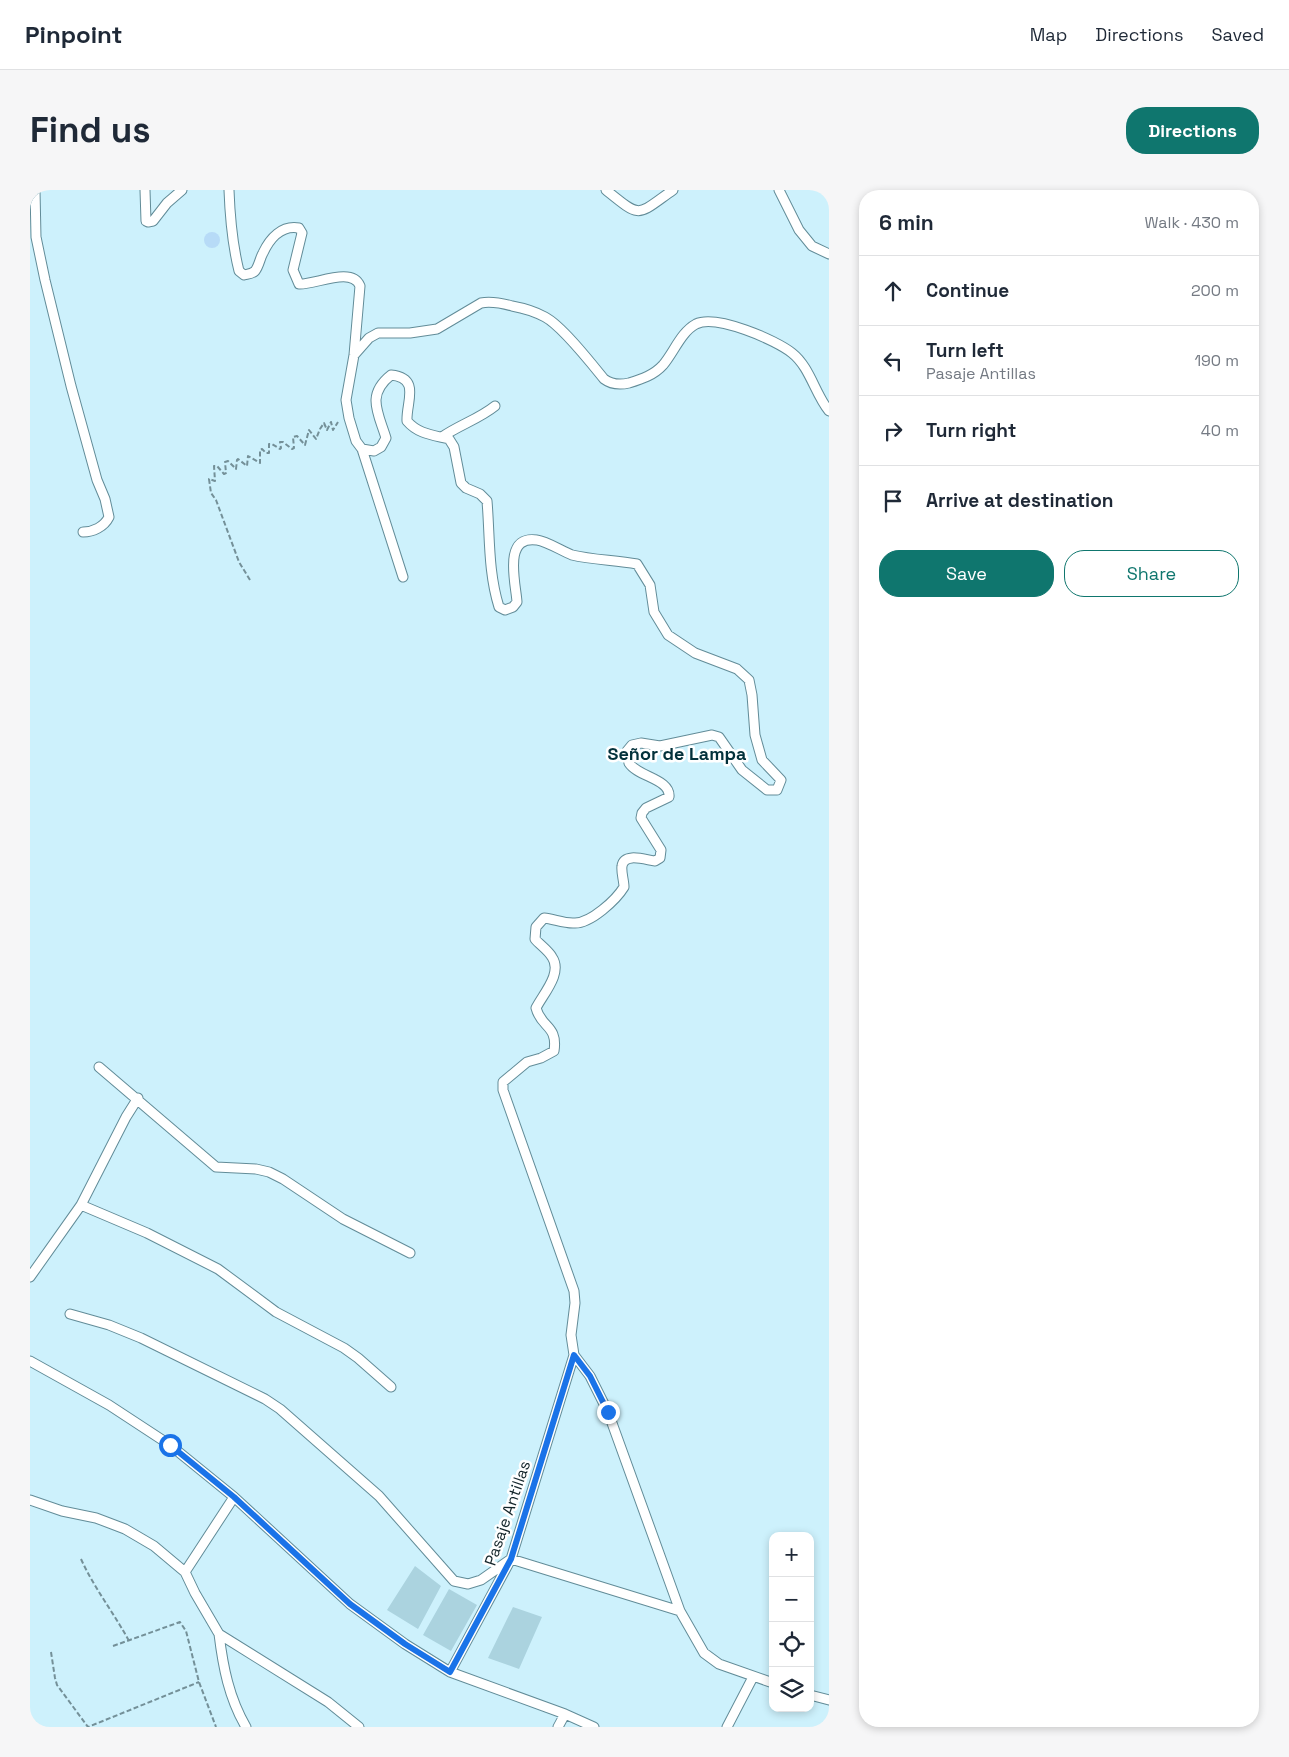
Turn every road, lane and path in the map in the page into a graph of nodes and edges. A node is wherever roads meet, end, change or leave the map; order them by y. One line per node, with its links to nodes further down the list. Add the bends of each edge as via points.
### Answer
1 (35, 190): 15 (street, via 36,237 45,280 97,480 109,510 109,517 103,525)
2 (145, 190): 3 (street, via 144,216 151,222)
3 (182, 190)
4 (229, 190): 9 (street, via 233,247 241,273 254,272 276,233 292,227 299,228 302,233 293,270 299,284 346,276 358,282)
5 (606, 190): 6 (street, via 635,212 642,212)
6 (673, 190)
7 (779, 190): 8 (street, via 799,230 812,246)
8 (829, 254)
9 (354, 355): 11 (street, via 346,400); 12 (street, via 378,333 437,329 481,304 503,303 532,310 547,318 604,379 611,384 626,384 645,378 662,366 694,325 711,322 752,331 792,353)
10 (495, 406): 13 (street)
11 (348, 407): 14 (street, via 356,441); 17 (path, via 333,430 331,422 328,430 324,423 316,439 309,430 305,445 297,436 293,437 292,449 280,442 280,449 270,444 269,453 260,450 260,463 248,456 247,466 238,458 236,468 228,461 225,462 224,474 214,466 216,481 209,479 210,492 216,500 238,562)
12 (829, 411)
13 (442, 437): 14 (street, via 414,429 407,422 406,410 411,395 409,383 402,376 392,375 376,391 376,407 386,438 374,452); 24 (street, via 449,439 454,447 462,483 487,501 489,550 498,607 505,610 517,602 512,566 515,554 527,540 538,540 576,556 637,564 650,585 654,612 668,635 695,652 737,670 748,680 755,735 762,760 781,780 777,790 767,790 742,770 719,737 712,734 660,746 632,745 627,751 629,762 638,772 667,786 670,791 670,797 646,808 641,818 661,850 660,858 656,861 625,860 622,866 624,887 618,897 588,920 575,923 544,918 536,926 535,939 553,958 555,968 536,1008 538,1017 551,1028 556,1041 554,1051 527,1062 503,1082 503,1090 574,1292 571,1335)
14 (362, 449): 16 (street)
15 (83, 532)
16 (404, 577)
17 (250, 580)
18 (99, 1067): 19 (street)
19 (138, 1098): 20 (street); 21 (street, via 216,1167 270,1172 343,1219)
20 (82, 1205): 22 (street); 26 (street, via 218,1269 276,1312 344,1348)
21 (410, 1253)
22 (30, 1277)
23 (70, 1314): 30 (street, via 141,1338 273,1404 379,1496 454,1580 468,1584 481,1580)
24 (574, 1355): 30 (street, Pasaje Antillas); 32 (street, via 590,1376 608,1412)
25 (30, 1361): 27 (street, via 109,1405 170,1445)
26 (391, 1387)
27 (234, 1497): 31 (street); 37 (street, via 350,1604)
28 (30, 1500): 31 (street, via 124,1529 154,1546)
29 (81, 1558): 34 (path, via 90,1579)
30 (511, 1559): 32 (street); 37 (street, Pasaje Antillas)
31 (185, 1572): 33 (street)
32 (680, 1611): 38 (street, via 704,1653 719,1664)
33 (218, 1634): 46 (street, via 228,1685); 47 (street, via 328,1702)
34 (129, 1641): 35 (path); 39 (path, via 180,1622 186,1631)
35 (113, 1646)
36 (51, 1652): 44 (path, via 58,1685)
37 (450, 1672): 43 (street)
38 (753, 1677): 40 (street); 50 (street)
39 (199, 1682): 44 (path); 45 (path)
40 (769, 1682)
41 (814, 1696): 42 (street)
42 (829, 1700)
43 (565, 1714): 48 (street); 49 (street)
44 (88, 1727)
45 (216, 1727)
46 (246, 1727)
47 (358, 1727)
48 (558, 1727)
49 (594, 1727)
50 (727, 1727)

